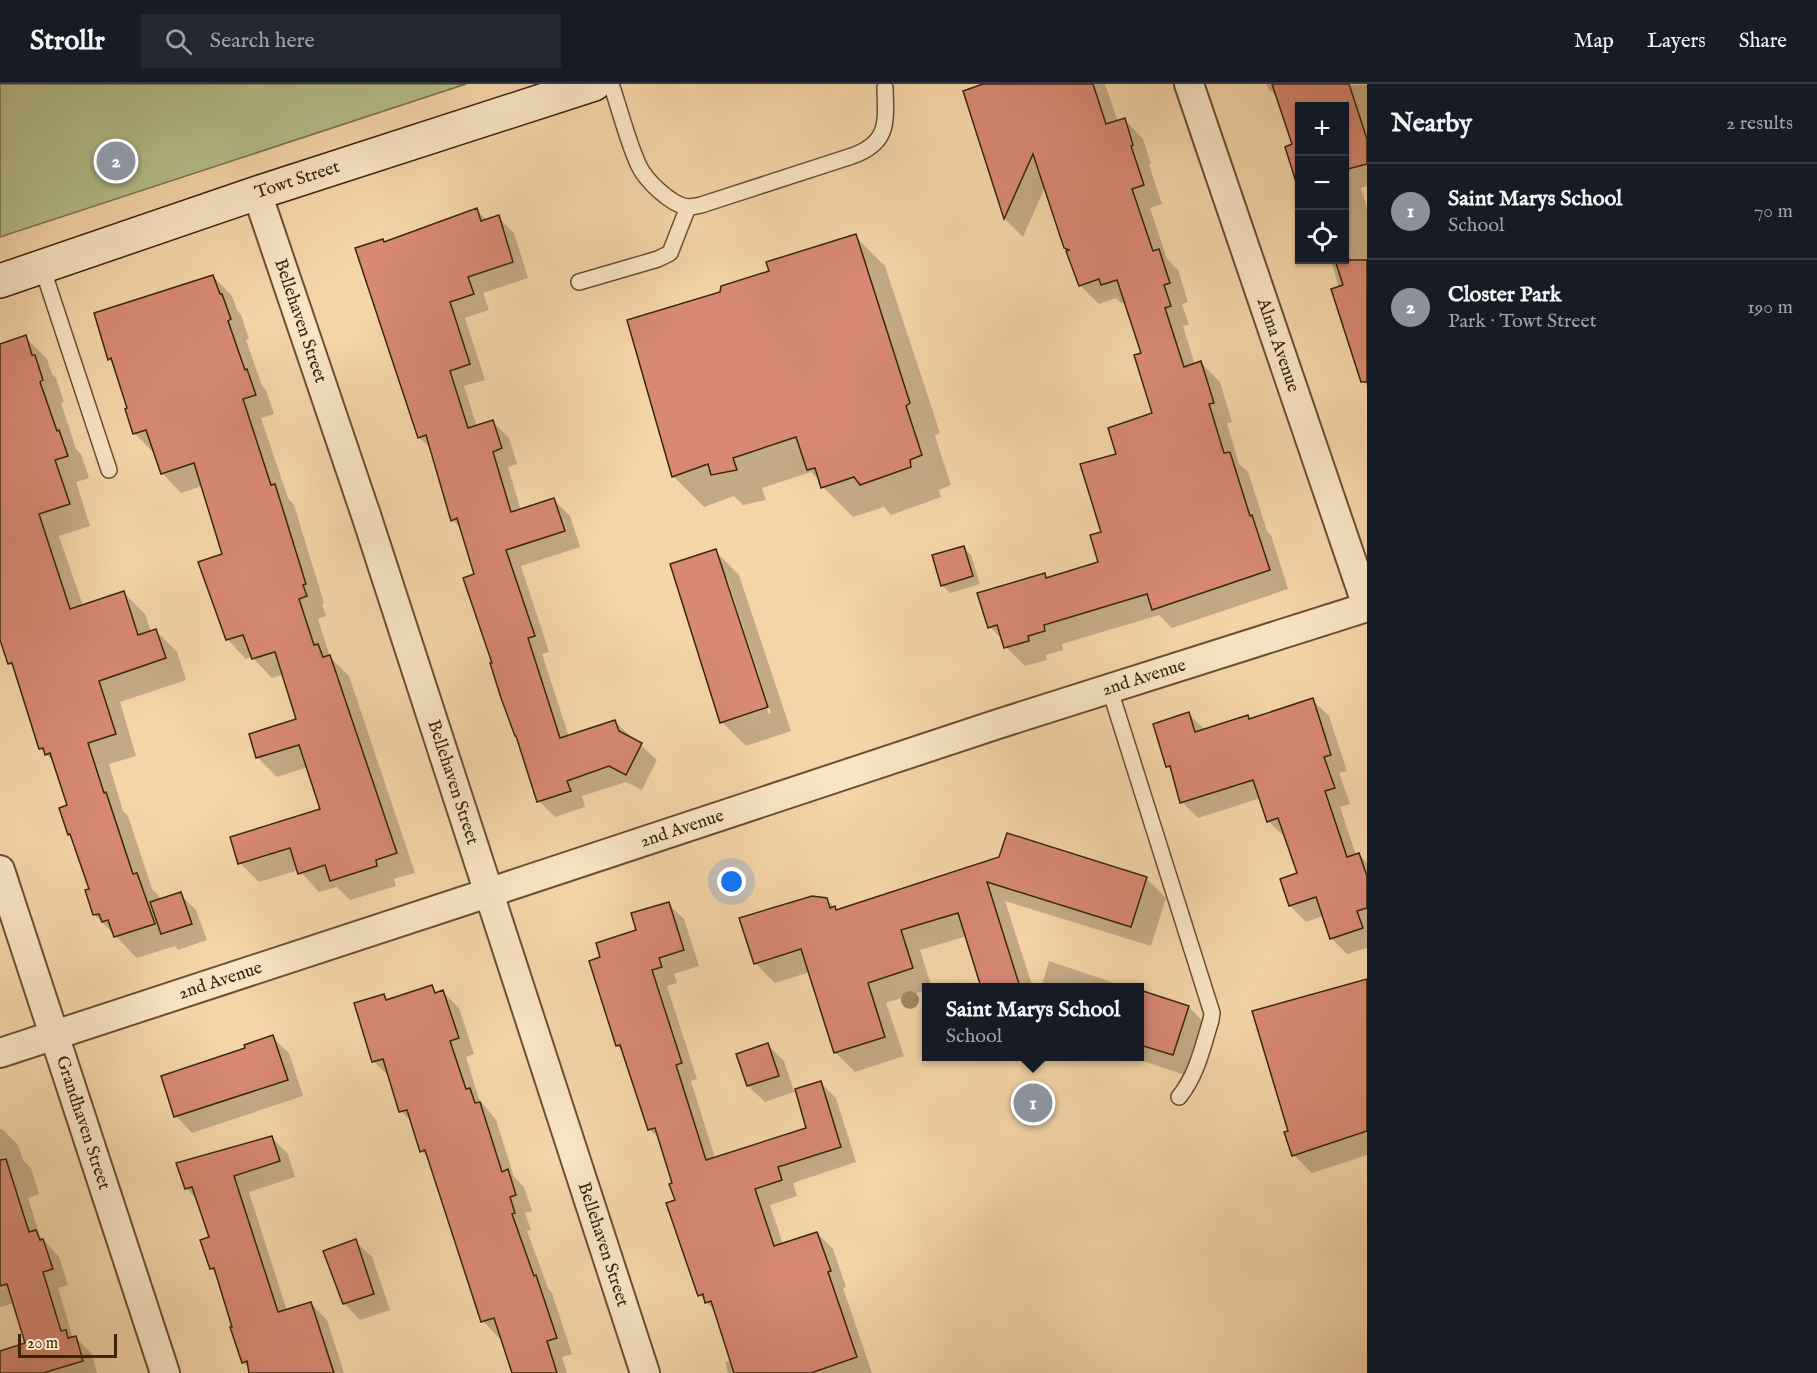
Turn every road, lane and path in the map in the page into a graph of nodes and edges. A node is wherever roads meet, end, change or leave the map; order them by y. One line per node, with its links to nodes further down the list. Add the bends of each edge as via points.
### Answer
1 (594, 84): 5 (street, Towt Street)
2 (610, 84): 6 (lane, via 639,166 660,191)
3 (1189, 84): 11 (street, Alma Avenue)
4 (885, 88): 6 (lane, via 884,126 873,147)
5 (257, 193): 7 (street, Towt Street); 14 (street, Bellehaven Street)
6 (688, 207): 9 (lane, via 670,253)
7 (42, 267): 8 (street, Towt Street); 10 (lane)
8 (0, 281)
9 (579, 282)
10 (109, 470)
11 (1367, 607): 12 (street, 2nd Avenue)
12 (1110, 690): 14 (street, 2nd Avenue); 17 (lane, via 1212,1013 1195,1069)
13 (0, 870): 15 (street, Grandhaven Street)
14 (488, 893): 15 (street, 2nd Avenue); 19 (street, Bellehaven Street)
15 (54, 1035): 16 (street, 2nd Avenue); 18 (street, Grandhaven Street)
16 (0, 1053)
17 (1179, 1097)
18 (165, 1373)
19 (645, 1373)

